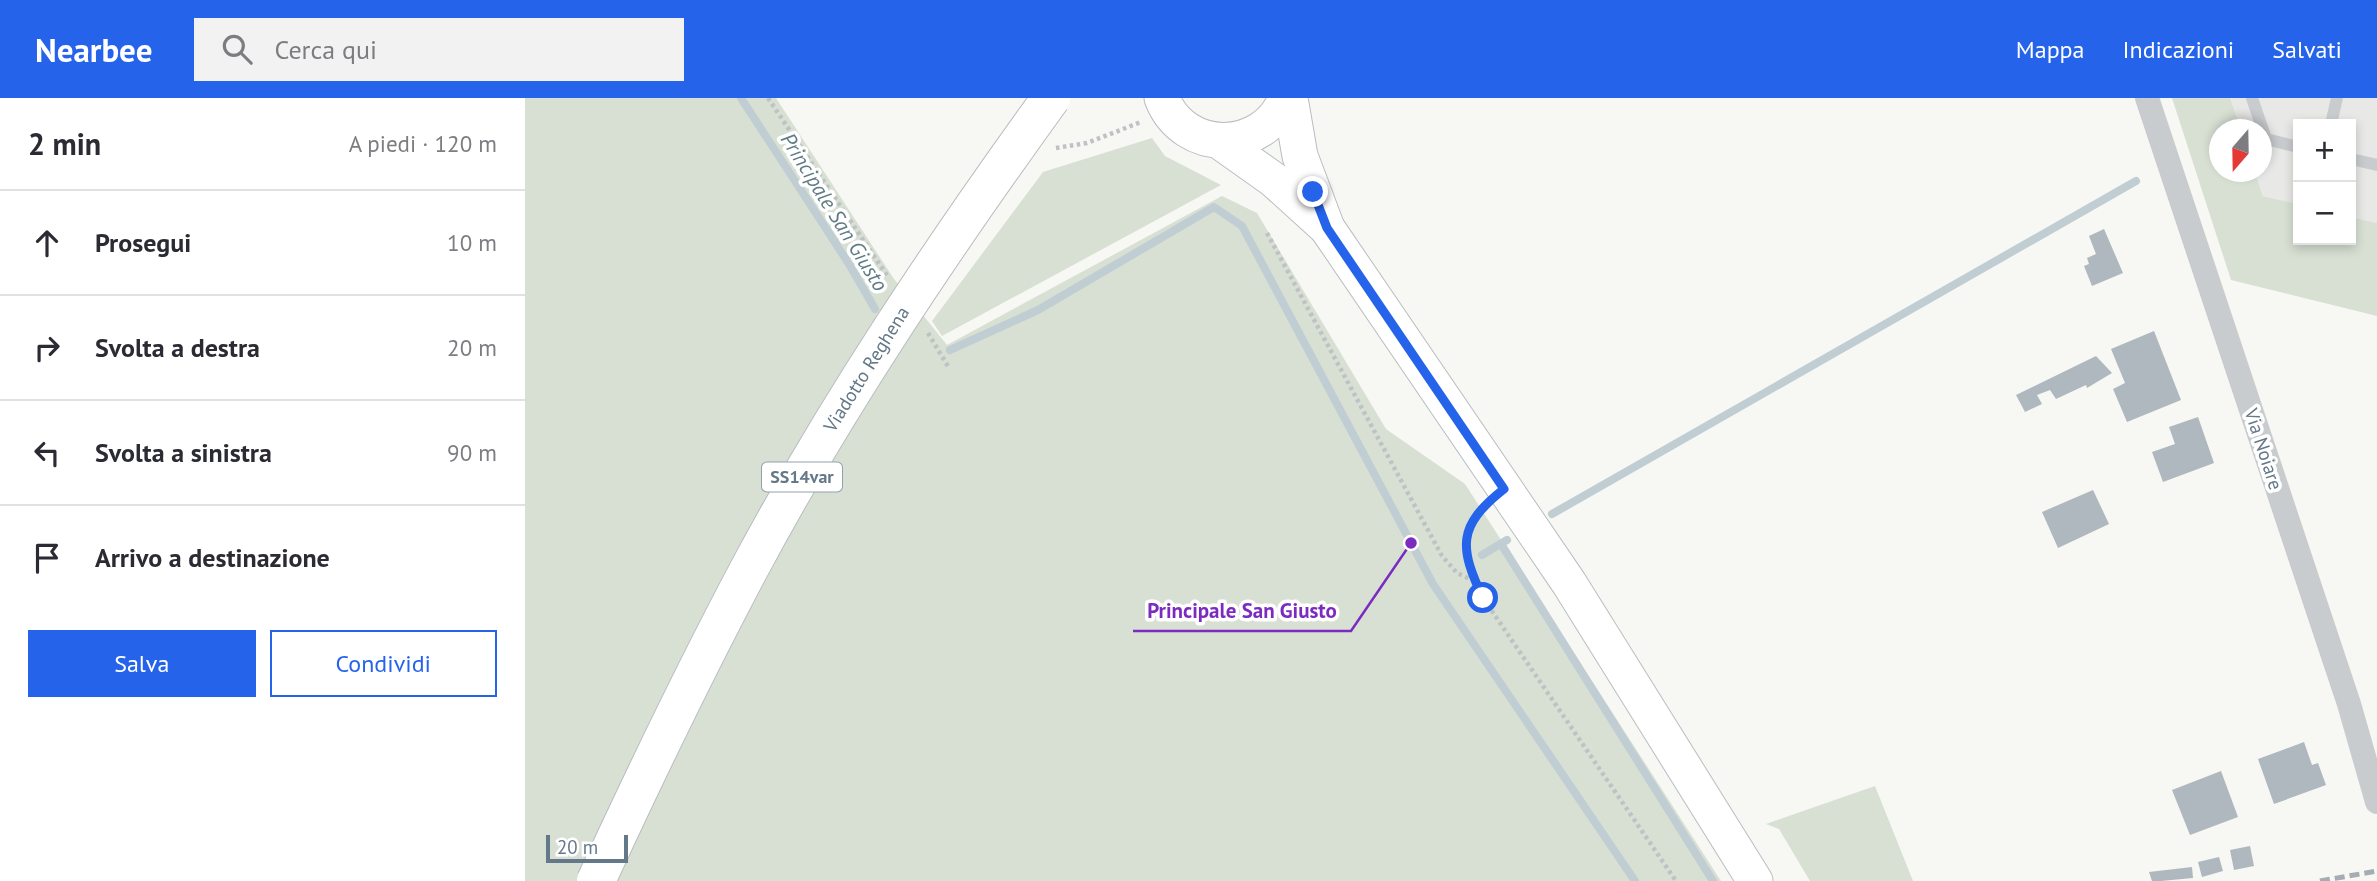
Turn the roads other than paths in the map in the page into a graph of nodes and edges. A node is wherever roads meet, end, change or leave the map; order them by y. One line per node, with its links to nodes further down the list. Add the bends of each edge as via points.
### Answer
1 (1051, 98): 14 (highway, Viadotto Reghena / SS14var, bridge, via 910,299 826,434 748,570)
2 (1288, 98): 8 (street, via 1270,123 1255,134); 12 (street, via 1297,143)
3 (2147, 98): 13 (street, Via Noiare, via 2349,704)
4 (2252, 98): 9 (lane, via 2266,139)
5 (2337, 98): 7 (lane)
6 (1165, 104): 8 (street, via 1181,125 1198,136)
7 (2332, 119)
8 (1219, 141): 12 (street, via 1274,180)
9 (2293, 146)
10 (2356, 160): 11 (lane)
11 (2377, 165)
12 (1327, 228): 15 (street, via 1569,583)
13 (2377, 802)
14 (596, 881)
15 (1755, 881)

